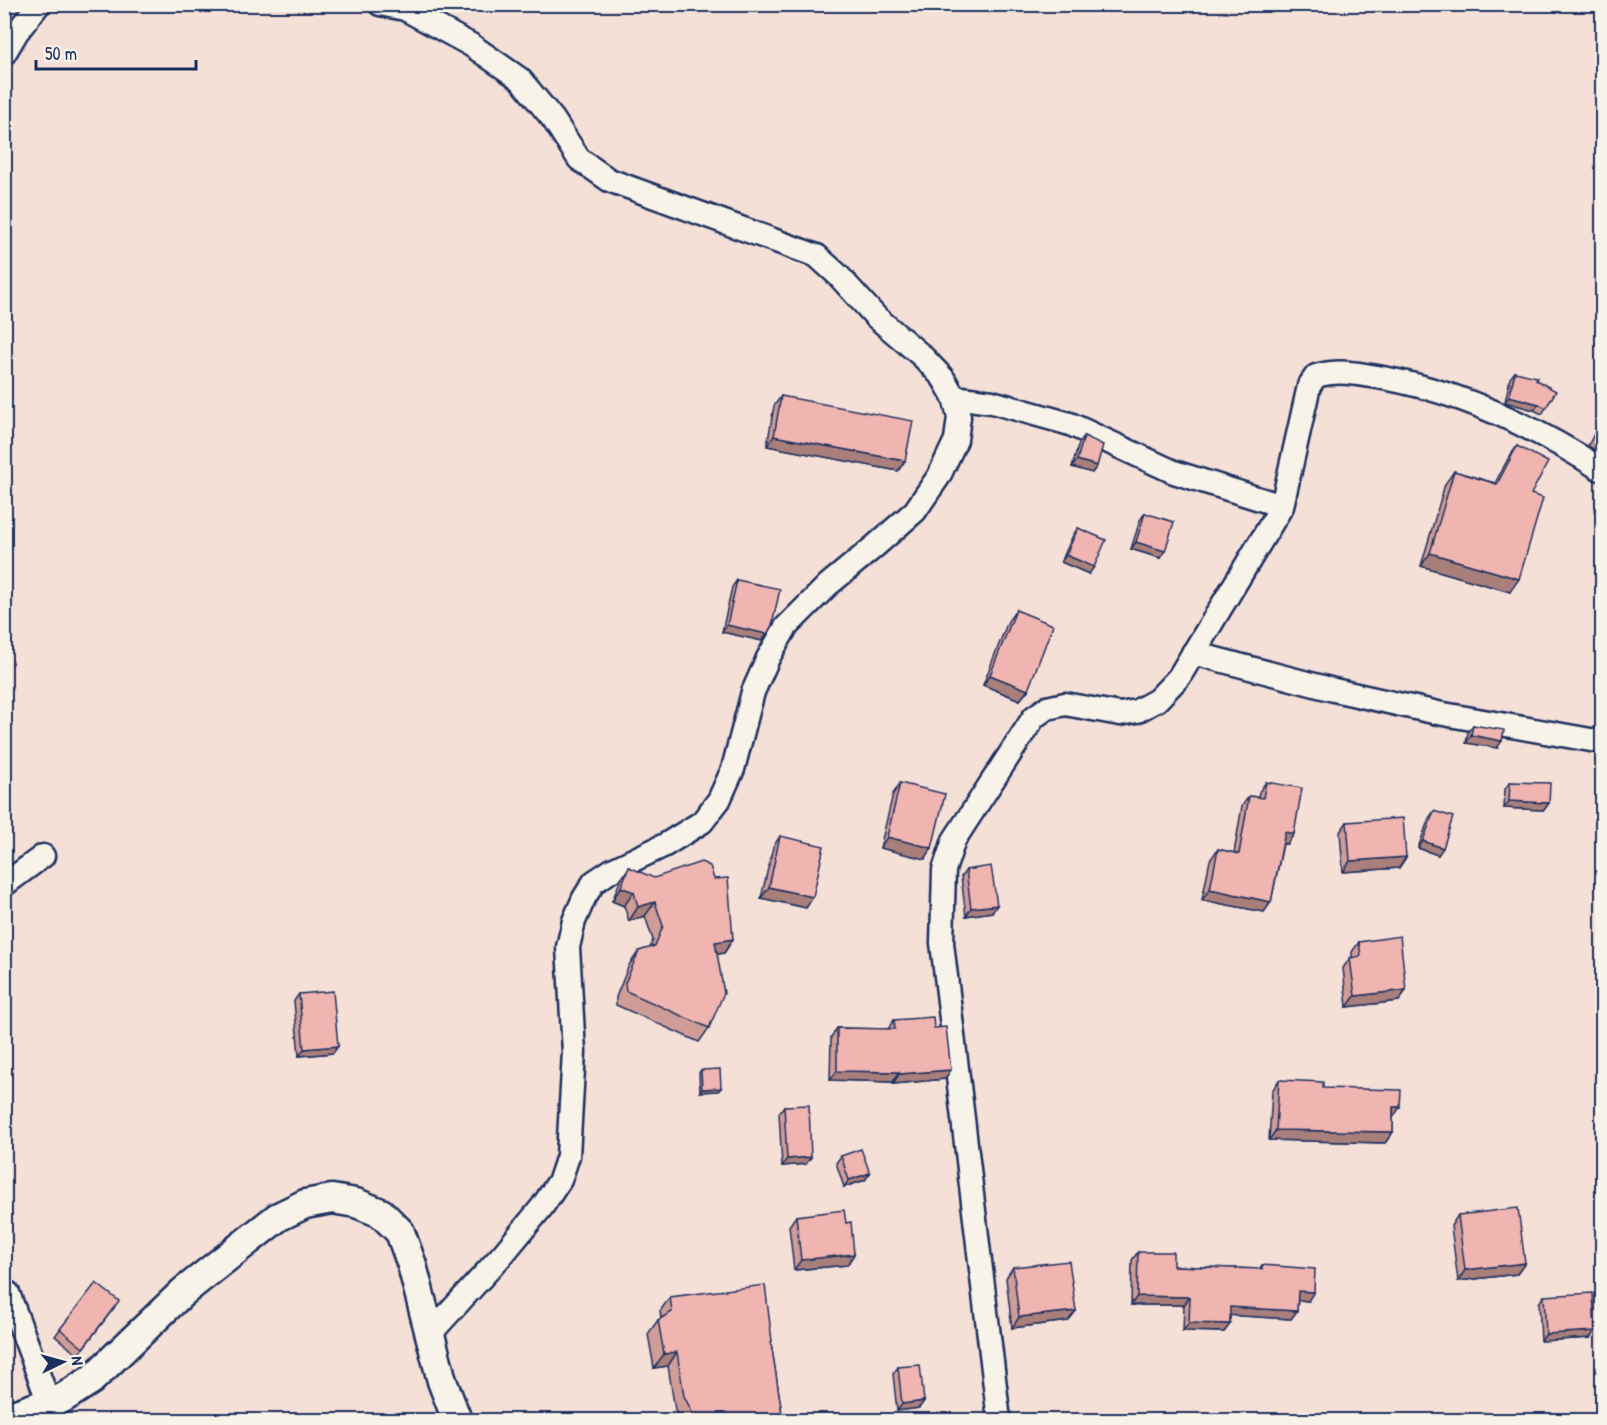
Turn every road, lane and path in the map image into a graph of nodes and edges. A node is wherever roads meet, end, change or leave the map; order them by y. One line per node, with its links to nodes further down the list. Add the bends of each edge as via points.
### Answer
1 (39, 4): 3 (street)
2 (380, 4): 4 (street, via 405,9 471,45 520,79 554,119 579,159 609,180 817,256 876,317 944,378)
3 (4, 54)
4 (954, 398): 6 (street, via 992,402 1070,424 1174,472); 12 (street, via 959,417 956,440 939,476 915,511 828,585 786,627 753,692 733,769 719,800 702,822 612,870 594,882 584,898 568,947 574,1074 568,1156 560,1180 503,1254)
5 (1602, 470): 6 (street, via 1555,440 1422,385 1329,372 1316,376 1309,386)
6 (1282, 506): 7 (street)
7 (1193, 653): 8 (street, via 1334,690); 16 (street, via 1179,677 1157,700 1137,711 1120,714 1065,704 1047,708 1034,717 954,840 944,870 942,943)
8 (1602, 742)
9 (43, 856): 10 (street)
10 (4, 885)
11 (4, 1291): 13 (street)
12 (429, 1335): 13 (street, via 400,1232 381,1213 356,1203 332,1199 314,1202 278,1217 183,1292 91,1380); 15 (street)
13 (49, 1403): 14 (street)
14 (4, 1418)
15 (458, 1420)
16 (999, 1420)

